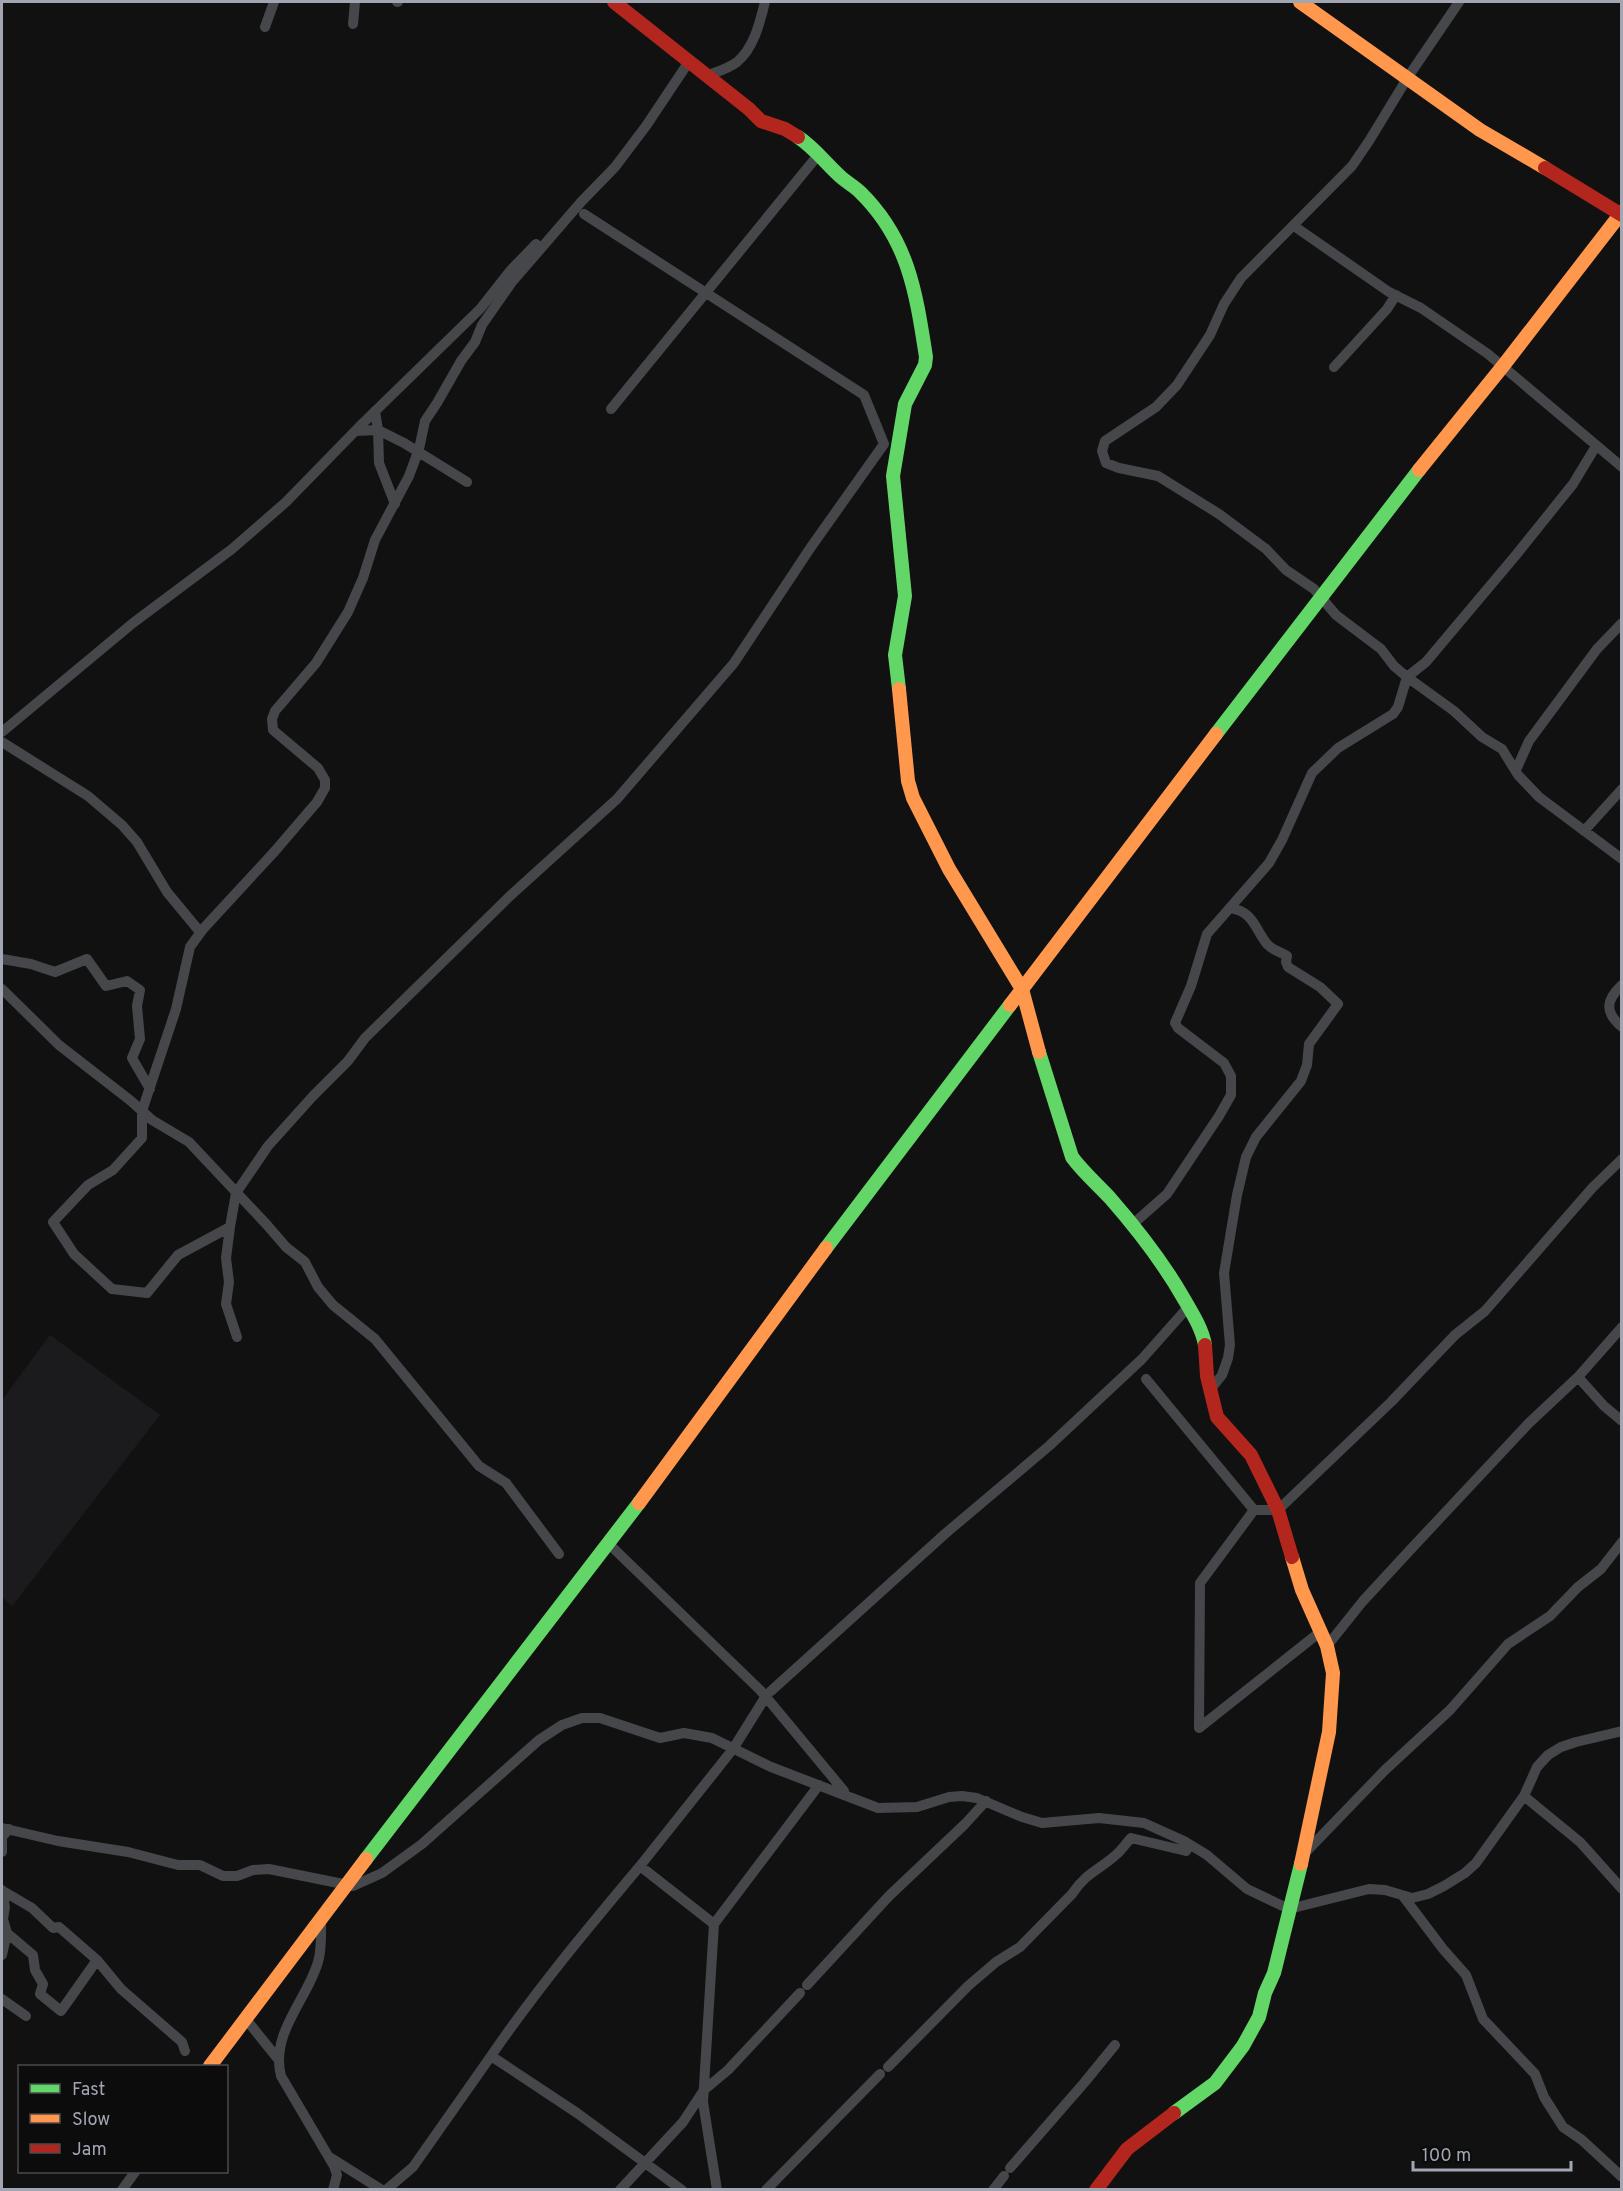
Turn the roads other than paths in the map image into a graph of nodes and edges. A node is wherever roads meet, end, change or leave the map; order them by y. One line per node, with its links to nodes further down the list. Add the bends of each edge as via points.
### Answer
1 (274, 2): 9 (street)
2 (355, 2): 8 (street)
3 (614, 2): 10 (street)
4 (765, 2): 11 (street, via 745,53 735,63)
5 (1300, 2): 7 (street)
6 (1460, 2): 12 (street)
7 (1315, 6): 12 (street)
8 (353, 24)
9 (265, 27)
10 (688, 63): 11 (street); 14 (street, via 615,167)
11 (706, 76): 45 (street, via 759,119 794,134 820,154 868,201 908,265 926,357 904,404 893,476 905,596 895,655 908,781 949,868)
12 (1408, 77): 16 (street, via 1489,136); 17 (street, via 1352,166)
13 (814, 160): 18 (street)
14 (581, 202): 23 (street, via 510,271 480,309); 27 (street, via 512,282 482,325 425,421)
15 (584, 214): 18 (street)
16 (1621, 214): 20 (street)
17 (1294, 226): 19 (street); 31 (street, via 1241,278 1177,386 1156,407 1105,441 1102,451 1106,463 1158,476 1219,514 1266,549)
18 (707, 292): 22 (street); 50 (street, via 864,395 884,444 734,663 618,799 511,895 365,1038 268,1146)
19 (1396, 295): 20 (street, via 1440,320); 21 (street)
20 (1503, 366): 26 (street); 31 (street, via 1389,507)
21 (1334, 367)
22 (611, 409)
23 (375, 411): 24 (street); 25 (street)
24 (378, 430): 25 (street); 27 (street); 30 (street, via 379,463)
25 (355, 431): 34 (street, via 286,502 232,549 133,622)
26 (1596, 446): 28 (street); 33 (street, via 1573,484 1516,555 1426,662)
27 (418, 452): 29 (street); 30 (street)
28 (1622, 467)
29 (466, 482)
30 (395, 504): 41 (street, via 375,540 348,612 316,663 279,705 272,719 276,734 318,768 325,788 282,844)
31 (1321, 599): 33 (street, via 1382,649); 45 (street)
32 (1622, 623): 36 (street, via 1597,649 1529,741)
33 (1407, 677): 36 (street, via 1502,749); 40 (street, via 1392,715 1318,765 1276,852)
34 (2, 732)
35 (2, 742): 41 (street, via 88,796 122,825 167,892)
36 (1516, 770): 38 (street, via 1539,797)
37 (1622, 789): 38 (street)
38 (1584, 831): 39 (street)
39 (1622, 859)
40 (1230, 908): 51 (street, via 1204,940 1175,1023 1224,1063 1231,1076 1231,1095 1167,1194); 58 (street, via 1251,918 1267,944 1287,956 1288,967 1338,1004 1309,1044 1306,1071 1298,1086 1256,1137 1246,1157 1224,1273 1228,1358 1222,1375)
41 (200, 932): 47 (street, via 190,947 176,1009)
42 (2, 958): 47 (street, via 55,972 87,959 106,986 127,981 140,990 140,1039 132,1058)
43 (1622, 985): 46 (street, via 1611,996 1609,1006 1613,1019)
44 (2, 989): 48 (street, via 58,1045)
45 (1022, 989): 51 (street, via 1072,1157); 79 (street)
46 (1622, 1027)
47 (150, 1089): 48 (street)
48 (142, 1111): 50 (street, via 189,1142); 52 (street, via 142,1138 113,1170 88,1185 53,1222 74,1254 112,1289 147,1293 178,1255)
49 (1622, 1159): 61 (street, via 1593,1186 1485,1311 1448,1342)
50 (236, 1192): 52 (street); 64 (street, via 286,1247 305,1262 333,1305 375,1339 479,1466 506,1483)
51 (1133, 1224): 53 (street, via 1165,1265)
52 (230, 1227): 55 (street, via 226,1304)
53 (1189, 1306): 58 (street, via 1204,1337); 67 (street, via 1142,1359 1048,1446)
54 (1622, 1326): 56 (street)
55 (237, 1337)
56 (1578, 1377): 59 (street); 66 (street, via 1529,1423 1411,1549)
57 (1146, 1379): 60 (street)
58 (1210, 1390): 61 (street, via 1217,1417 1251,1455)
59 (1622, 1421)
60 (1254, 1510): 61 (street); 65 (street, via 1200,1583 1199,1728)
61 (1278, 1510): 65 (street, via 1299,1582)
62 (1622, 1542): 77 (street, via 1600,1569 1550,1616 1508,1644 1450,1710)
63 (611, 1546): 67 (street)
64 (560, 1554)
65 (1320, 1632): 66 (street)
66 (1327, 1646): 77 (street, via 1333,1673 1332,1710)
67 (768, 1694): 69 (street); 71 (street)
68 (1622, 1731): 72 (street, via 1555,1750 1538,1767)
69 (733, 1749): 70 (street); 78 (street); 79 (street, via 693,1734 649,1736 600,1718 582,1718 562,1725 539,1740 397,1863 370,1880)
70 (819, 1785): 73 (street, via 878,1808 917,1808 955,1796); 85 (street)
71 (844, 1791)
72 (1524, 1796): 80 (street, via 1580,1842); 82 (street, via 1471,1869 1428,1894)
73 (986, 1801): 75 (street, via 1042,1823 1099,1818 1144,1824); 97 (street, via 889,1896 728,2070)
74 (5, 1829): 76 (street); 79 (street, via 178,1865 200,1865 223,1876 269,1869)
75 (1190, 1845): 83 (street, via 1247,1889); 108 (street, via 1186,1851 1131,1838 1079,1883 1020,1947 968,1986)
76 (2, 1852)
77 (1303, 1855): 83 (street)
78 (640, 1866): 85 (street); 94 (street, via 560,1960)
79 (348, 1886): 84 (street)
80 (1622, 1889)
81 (2, 1891): 86 (street); 88 (street, via 32,1908 53,1928 59,1927)
82 (1403, 1896): 83 (street, via 1369,1889); 101 (street, via 1466,1975 1483,2019 1535,2073 1544,2097 1563,2127)
83 (1289, 1908): 110 (street, via 1274,1973 1259,2017 1243,2046 1208,2089 1127,2149)
84 (321, 1920): 91 (street); 95 (street, via 319,1960 287,2026)
85 (714, 1924): 97 (street)
86 (7, 1933): 87 (street); 88 (street, via 33,1955 43,1984 40,1994 62,2011)
87 (2, 1955)
88 (97, 1960): 93 (street, via 121,1989 182,2042)
89 (2, 1999): 90 (street)
90 (26, 2016)
91 (245, 2018): 95 (street); 96 (street)
92 (1115, 2045): 109 (street)
93 (185, 2051)
94 (491, 2056): 99 (street); 104 (street, via 413,2167)
95 (278, 2059): 98 (street, via 281,2076)
96 (211, 2065)
97 (704, 2090): 99 (street, via 683,2122); 107 (street)
98 (330, 2158): 103 (street, via 337,2175); 104 (street)
99 (644, 2162): 105 (street); 106 (street)
100 (134, 2173): 102 (street)
101 (1622, 2177)
102 (122, 2190)
103 (333, 2190)
104 (384, 2190)
105 (620, 2190)
106 (682, 2190)
107 (717, 2190)
108 (766, 2190)
109 (993, 2190)
110 (1096, 2190)

